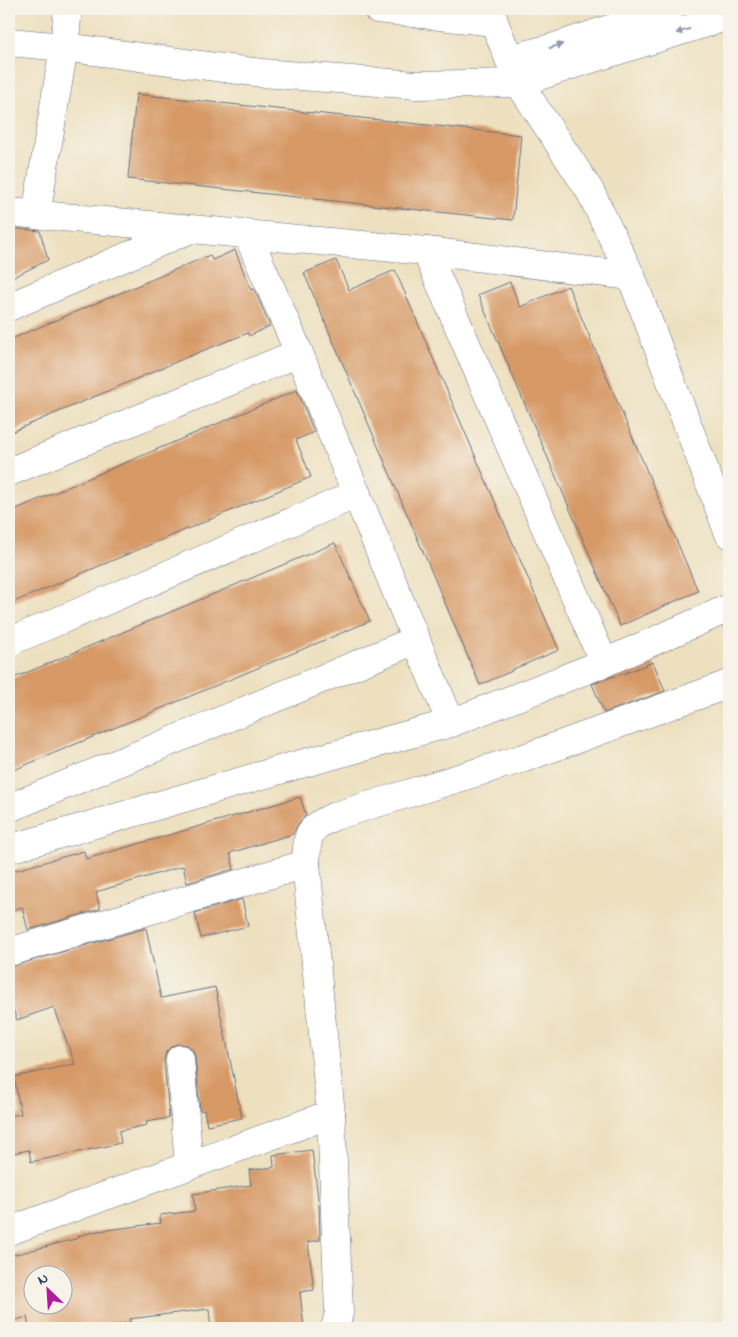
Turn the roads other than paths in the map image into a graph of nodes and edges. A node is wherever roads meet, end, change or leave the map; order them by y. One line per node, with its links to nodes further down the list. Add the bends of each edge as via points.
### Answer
1 (68, 9): 7 (street)
2 (377, 9): 4 (street)
3 (669, 9): 8 (street, one-way to 3, via 555,47)
4 (492, 15): 8 (street)
5 (729, 16): 8 (street, one-way to 8, via 572,65)
6 (9, 42): 7 (street)
7 (64, 47): 8 (street, via 262,73 416,85); 10 (street)
8 (514, 71): 14 (street, via 590,191)
9 (9, 212): 10 (street)
10 (36, 215): 11 (street)
11 (190, 229): 12 (street); 15 (street)
12 (247, 233): 13 (street); 16 (street)
13 (426, 251): 14 (street); 23 (street)
14 (631, 276): 19 (street)
15 (9, 308)
16 (299, 352): 17 (street); 18 (street)
17 (9, 472)
18 (357, 494): 21 (street); 22 (street)
19 (729, 534)
20 (729, 608): 23 (street)
21 (416, 640): 25 (street); 26 (street)
22 (9, 642)
23 (604, 663): 25 (street)
24 (729, 684): 28 (street, via 524,758 320,822 310,831)
25 (451, 723): 27 (street)
26 (9, 808)
27 (9, 850)
28 (306, 864): 29 (street); 31 (street)
29 (9, 952)
30 (180, 1059): 32 (street)
31 (331, 1114): 32 (street); 34 (street, via 339,1313)
32 (189, 1165): 33 (street)
33 (9, 1231)
34 (335, 1328)

